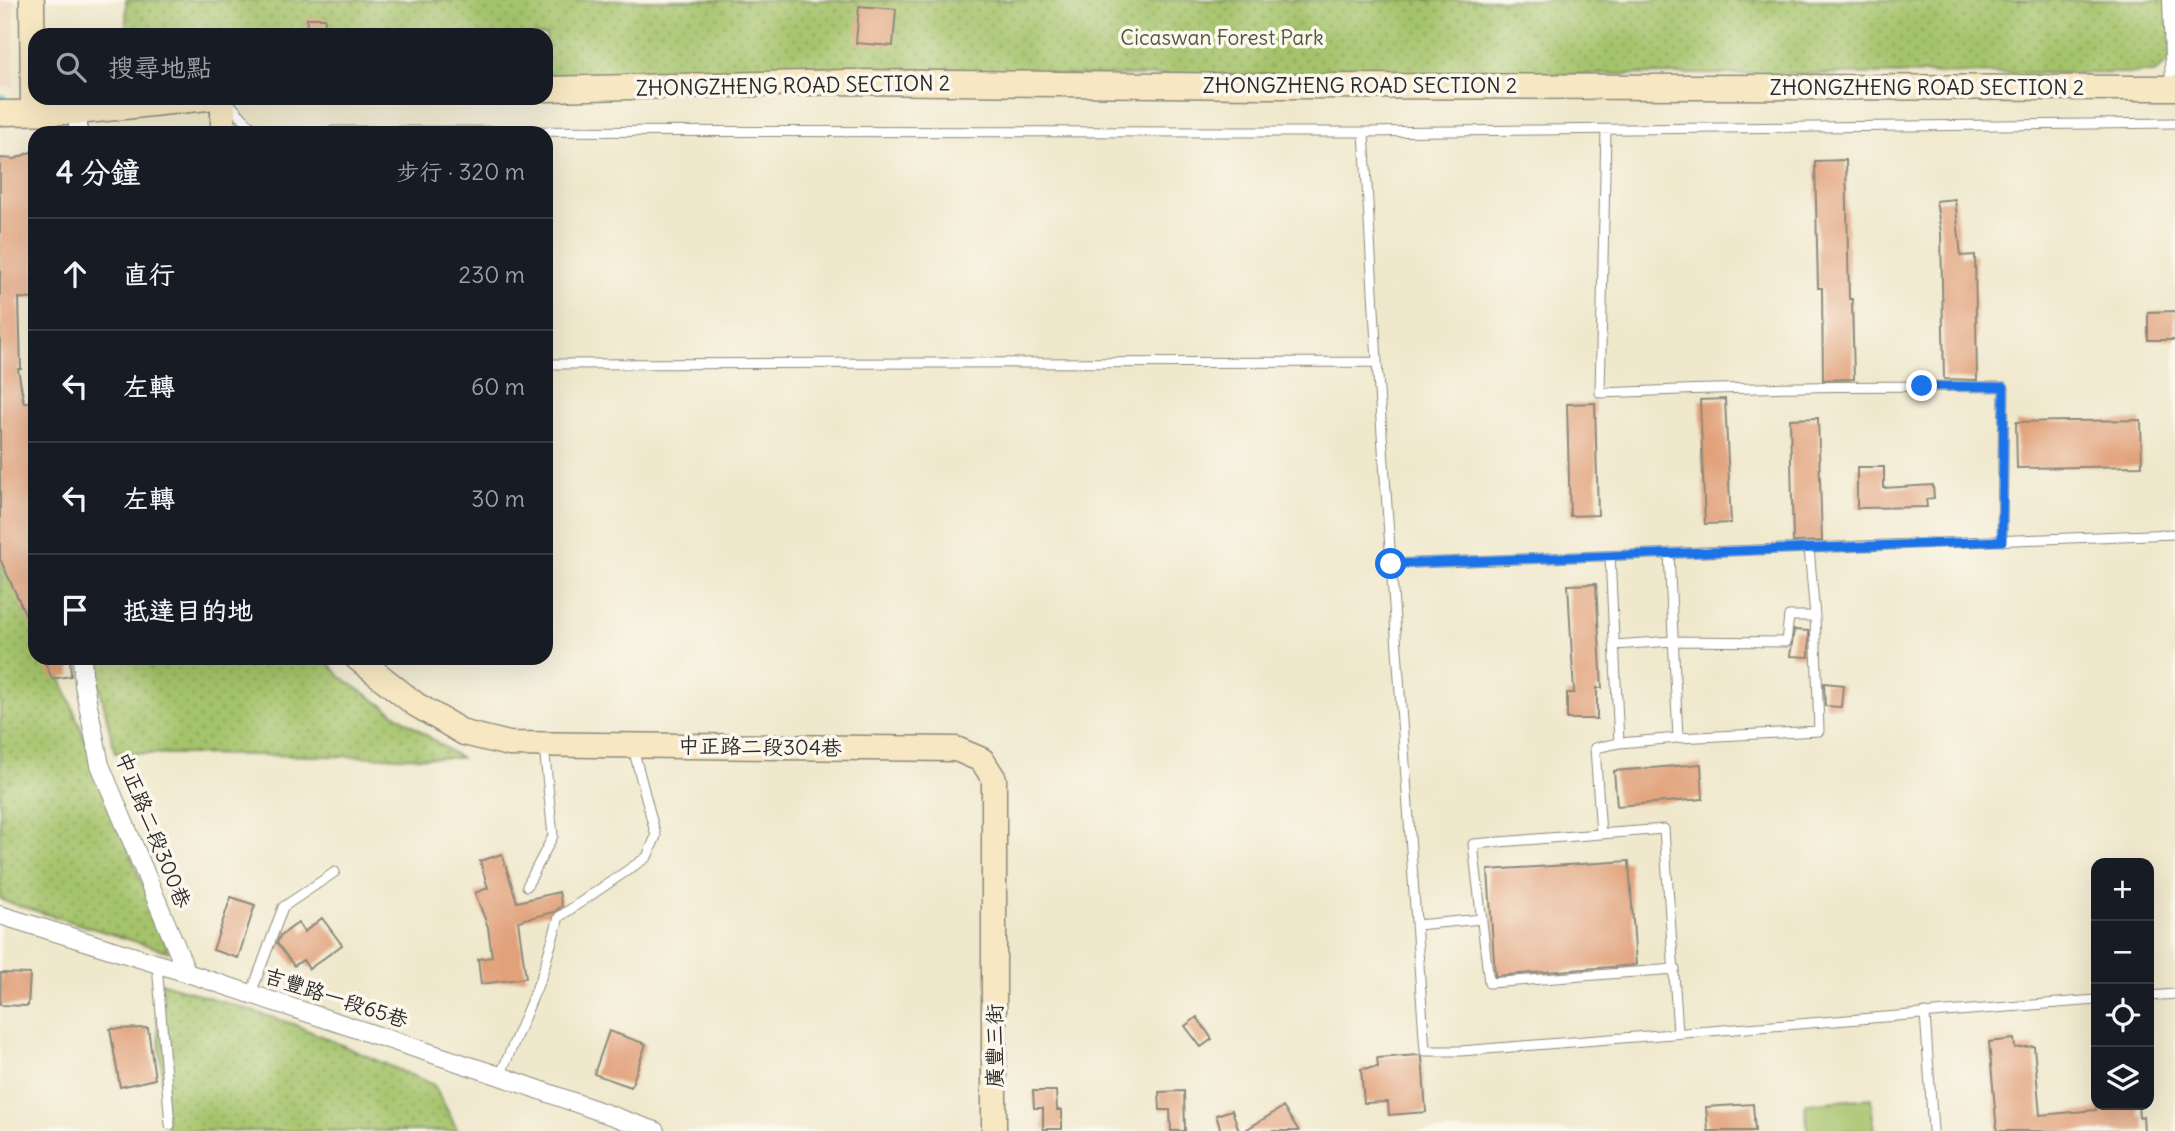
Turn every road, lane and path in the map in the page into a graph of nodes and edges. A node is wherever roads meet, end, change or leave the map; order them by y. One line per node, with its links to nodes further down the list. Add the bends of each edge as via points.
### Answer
1 (32, 0): 3 (street)
2 (2172, 0): 4 (street)
3 (32, 28)
4 (2175, 88): 5 (street, ZHONGZHENG ROAD SECTION 2, via 849,82)
5 (553, 89)
6 (33, 105): 10 (street)
7 (169, 105): 12 (street)
8 (224, 105): 14 (street)
9 (231, 105): 15 (lane)
10 (33, 112): 11 (street); 12 (street)
11 (0, 113)
12 (78, 122)
13 (2175, 123): 16 (lane)
14 (223, 126)
15 (250, 126)
16 (1606, 130): 18 (lane); 22 (lane, via 1600,393 2004,387)
17 (553, 132): 18 (lane)
18 (1364, 132): 19 (lane)
19 (1377, 362): 20 (lane); 26 (lane)
20 (553, 364)
21 (2175, 534): 22 (lane)
22 (2002, 541): 23 (lane)
23 (1809, 548): 24 (lane); 27 (lane)
24 (1668, 554): 25 (lane); 28 (lane)
25 (1610, 556): 26 (lane); 29 (lane)
26 (1391, 564): 41 (lane)
27 (1815, 616): 28 (lane, via 1789,616 1786,642); 32 (lane, via 1819,731)
28 (1673, 641): 29 (lane); 32 (lane)
29 (1614, 645): 33 (lane)
30 (83, 665): 45 (street, 中正路二段300巷, via 100,765)
31 (366, 665): 34 (street, 中正路二段304巷, via 415,704 464,733 509,744)
32 (1678, 738): 33 (lane)
33 (1619, 743): 36 (lane, via 1594,748)
34 (544, 745): 35 (street, 中正路二段304巷); 38 (lane, via 553,836)
35 (633, 745): 42 (street, 中正路二段304巷, via 956,749 982,760 995,779); 52 (lane, via 656,836 647,857 559,917 542,975)
36 (1601, 834): 40 (lane, via 1473,844); 44 (lane, via 1664,829)
37 (335, 872): 47 (lane, via 284,907)
38 (527, 886)
39 (0, 915): 43 (street, 吉豐路一段65巷)
40 (1482, 919): 41 (lane); 44 (lane, via 1489,983)
41 (1416, 925): 51 (lane, via 1425,1051)
42 (995, 961): 55 (street, 廣豐三街)
43 (157, 964): 45 (street, 吉豐路一段65巷); 53 (lane)
44 (1675, 970): 51 (lane)
45 (187, 973): 47 (street, 吉豐路一段65巷)
46 (2175, 994): 48 (lane)
47 (251, 995): 52 (street, 吉豐路一段65巷)
48 (2154, 996)
49 (2091, 1000): 50 (lane)
50 (1925, 1013): 51 (lane); 56 (lane)
51 (1678, 1032)
52 (500, 1076): 54 (street, 吉豐路一段65巷)
53 (170, 1125)
54 (655, 1131)
55 (995, 1131)
56 (1933, 1131)

